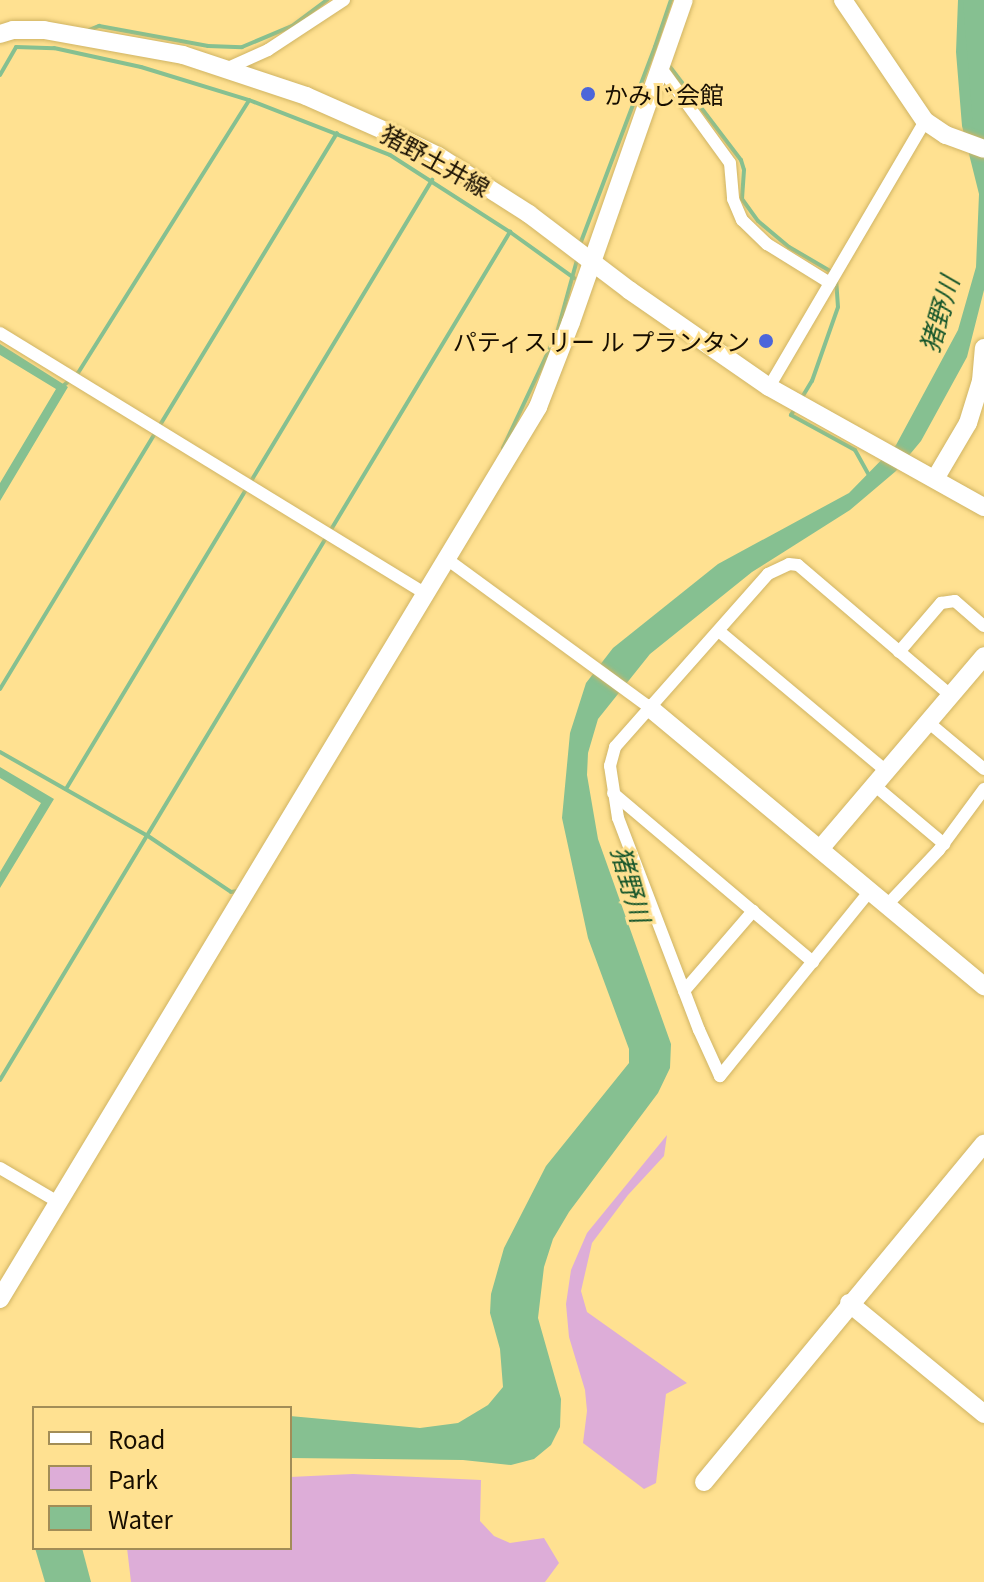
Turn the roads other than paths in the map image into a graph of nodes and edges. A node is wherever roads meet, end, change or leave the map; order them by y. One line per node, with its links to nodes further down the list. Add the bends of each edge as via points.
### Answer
1 (344, 0): 5 (street, via 268,50)
2 (684, 0): 6 (street)
3 (843, 0): 7 (street)
4 (0, 34): 5 (street, 猪野土井線, via 28,29 89,35)
5 (228, 68): 9 (street, 猪野土井線, via 306,96 438,156)
6 (661, 68): 9 (street); 10 (street, via 730,163 733,199 742,220 767,244)
7 (925, 121): 8 (street); 10 (street)
8 (984, 149)
9 (592, 259): 13 (street, 猪野土井線); 16 (street, via 538,407)
10 (830, 283): 13 (street)
11 (0, 333): 17 (street)
12 (984, 348): 14 (street, via 968,423)
13 (769, 387): 14 (street, 猪野土井線)
14 (935, 479): 15 (street, 猪野土井線)
15 (984, 507)
16 (448, 560): 17 (street); 23 (street)
17 (426, 594): 39 (street)
18 (984, 626): 20 (street, via 955,601 941,603)
19 (720, 632): 20 (street, via 768,574 798,565); 23 (street); 26 (street)
20 (899, 652): 22 (street)
21 (984, 656): 22 (street)
22 (950, 695): 24 (street)
23 (643, 702): 28 (street, via 615,747 610,766); 30 (street)
24 (928, 722): 25 (street); 26 (street)
25 (984, 769)
26 (880, 778): 29 (street); 30 (street)
27 (984, 789): 29 (street)
28 (613, 793): 33 (street); 36 (street)
29 (944, 844): 32 (street)
30 (820, 849): 31 (street)
31 (869, 892): 32 (street); 34 (street)
32 (886, 906): 35 (street)
33 (753, 911): 34 (street); 36 (street)
34 (813, 962): 36 (street, via 720,1076)
35 (984, 986)
36 (684, 991)
37 (984, 1144): 41 (street)
38 (0, 1168): 39 (street)
39 (58, 1202): 40 (street)
40 (0, 1299)
41 (849, 1303): 42 (street); 43 (street)
42 (984, 1414)
43 (704, 1482)

